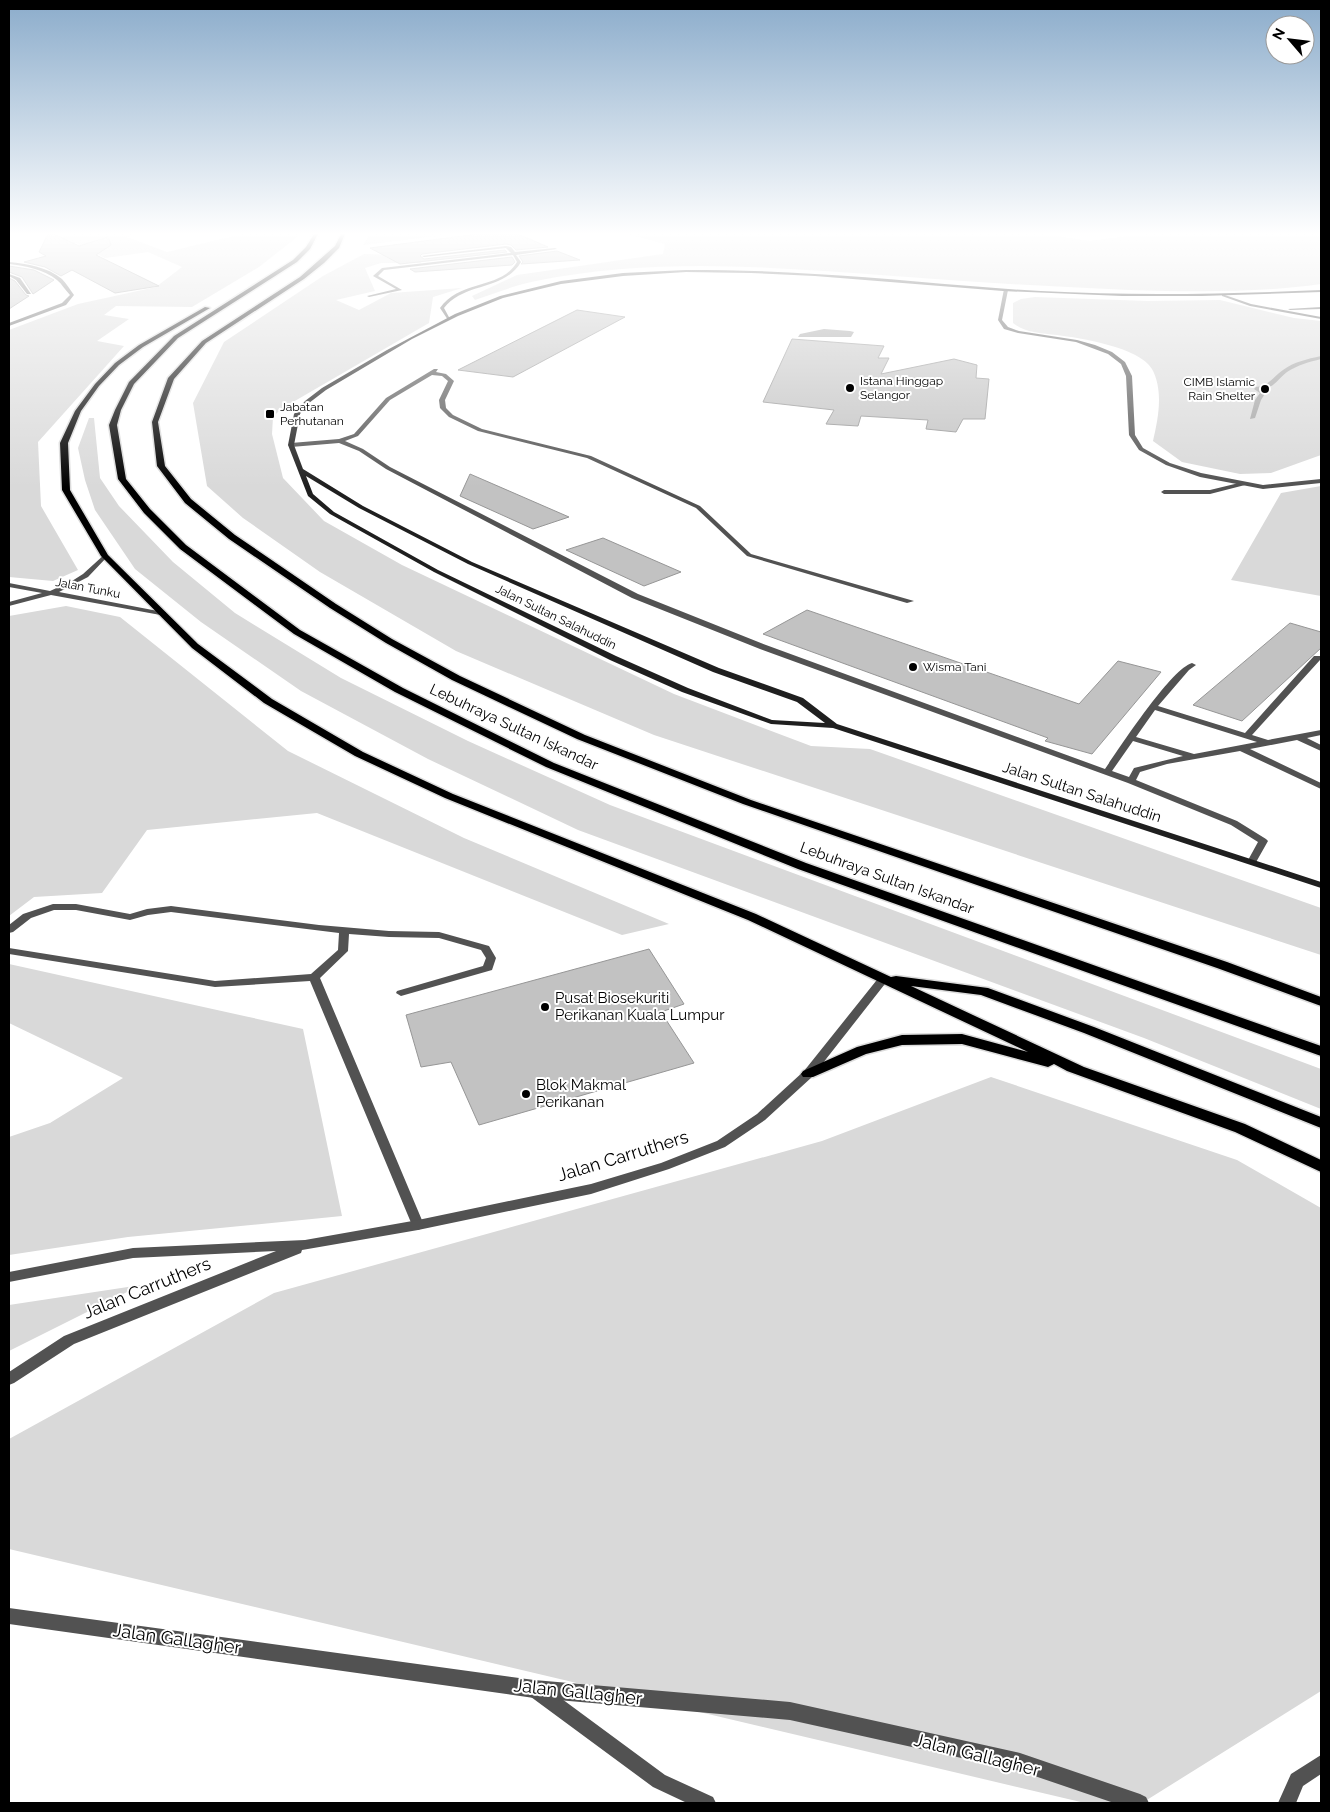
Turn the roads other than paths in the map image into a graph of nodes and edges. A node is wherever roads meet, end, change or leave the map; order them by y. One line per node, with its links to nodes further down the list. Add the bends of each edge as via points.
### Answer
1 (26, 319): 7 (street)
2 (189, 319): 14 (main road, via 141,346 118,364 78,411 64,443 66,490)
3 (205, 319): 44 (main road, Lebuhraya Sultan Iskandar, via 176,337 131,383 113,425 122,479 147,511 184,547 297,632 399,690 550,765 802,866)
4 (240, 319): 43 (main road, Lebuhraya Sultan Iskandar, via 204,342 171,378 155,422 161,466 188,501 232,537 333,606 456,678 581,737 746,802)
5 (448, 319): 9 (street, via 324,389 307,402 297,414)
6 (1000, 319): 12 (street, via 1006,328 1018,332 1077,341 1110,353 1123,363 1129,376 1132,435 1141,449 1200,476)
7 (9, 325)
8 (340, 441): 9 (street); 17 (street, via 356,435 388,400 434,371 451,381 442,400 450,416 480,430 589,457 614,468 698,508 749,555); 32 (street, via 635,596 762,647)
9 (291, 445): 10 (street, Jalan Sultan Salahuddin)
10 (300, 470): 23 (street, Jalan Sultan Salahuddin, via 361,507 470,563 716,670 800,700); 23 (street, Jalan Sultan Salahuddin, via 310,495 332,513 436,571 613,658 685,690 771,722)
11 (1321, 480): 12 (street, via 1263,487)
12 (1243, 484): 13 (street, via 1210,492)
13 (1164, 492)
14 (105, 556): 16 (street, via 86,576); 19 (main road)
15 (9, 585): 16 (street, Jalan Tunku)
16 (52, 593): 18 (street); 19 (street, Jalan Tunku)
17 (910, 601)
18 (9, 604)
19 (163, 614): 41 (main road, via 195,646 268,701 359,754 449,796 752,917)
20 (1317, 658): 25 (street)
21 (1192, 665): 22 (street)
22 (1153, 707): 25 (street); 27 (street)
23 (834, 726): 35 (street, Jalan Sultan Salahuddin)
24 (1321, 733): 26 (street)
25 (1247, 736): 28 (street)
26 (1298, 737): 28 (street); 30 (street)
27 (1132, 738): 31 (street); 32 (street)
28 (1268, 742): 29 (street)
29 (1240, 748): 31 (street); 34 (street)
30 (1321, 748)
31 (1194, 757): 33 (street, via 1137,770)
32 (1107, 772): 33 (street)
33 (1131, 781): 35 (street, via 1234,824 1263,840)
34 (1321, 786)
35 (1252, 862): 36 (street, Jalan Sultan Salahuddin)
36 (1321, 885)
37 (9, 930): 38 (street, via 26,916 53,907 76,906 130,917 171,909)
38 (344, 930): 40 (street, via 343,951); 42 (street, via 439,935 485,948 491,958 488,968)
39 (9, 951): 40 (street, via 215,984)
40 (314, 977): 49 (street)
41 (884, 978): 45 (main road); 46 (street, Jalan Carruthers); 47 (main road, via 983,991)
42 (401, 993)
43 (1321, 1002)
44 (1321, 1051)
45 (1080, 1070): 46 (main road, via 962,1038 902,1040 862,1050); 48 (main road, via 1240,1128)
46 (808, 1074): 49 (street, Jalan Carruthers, via 762,1117 721,1144 591,1189)
47 (1321, 1123)
48 (1321, 1166)
49 (418, 1225): 50 (street, Jalan Carruthers)
50 (305, 1245): 51 (street, Jalan Carruthers, via 133,1253); 52 (street, Jalan Carruthers, via 69,1340)
51 (9, 1277)
52 (9, 1379)
53 (9, 1616): 54 (street, Jalan Gallagher)
54 (534, 1689): 56 (street, via 659,1781); 57 (street, Jalan Gallagher, via 790,1711 1020,1762)
55 (1321, 1764): 58 (street, via 1298,1780)
56 (707, 1803)
57 (1140, 1803)
58 (1287, 1803)

